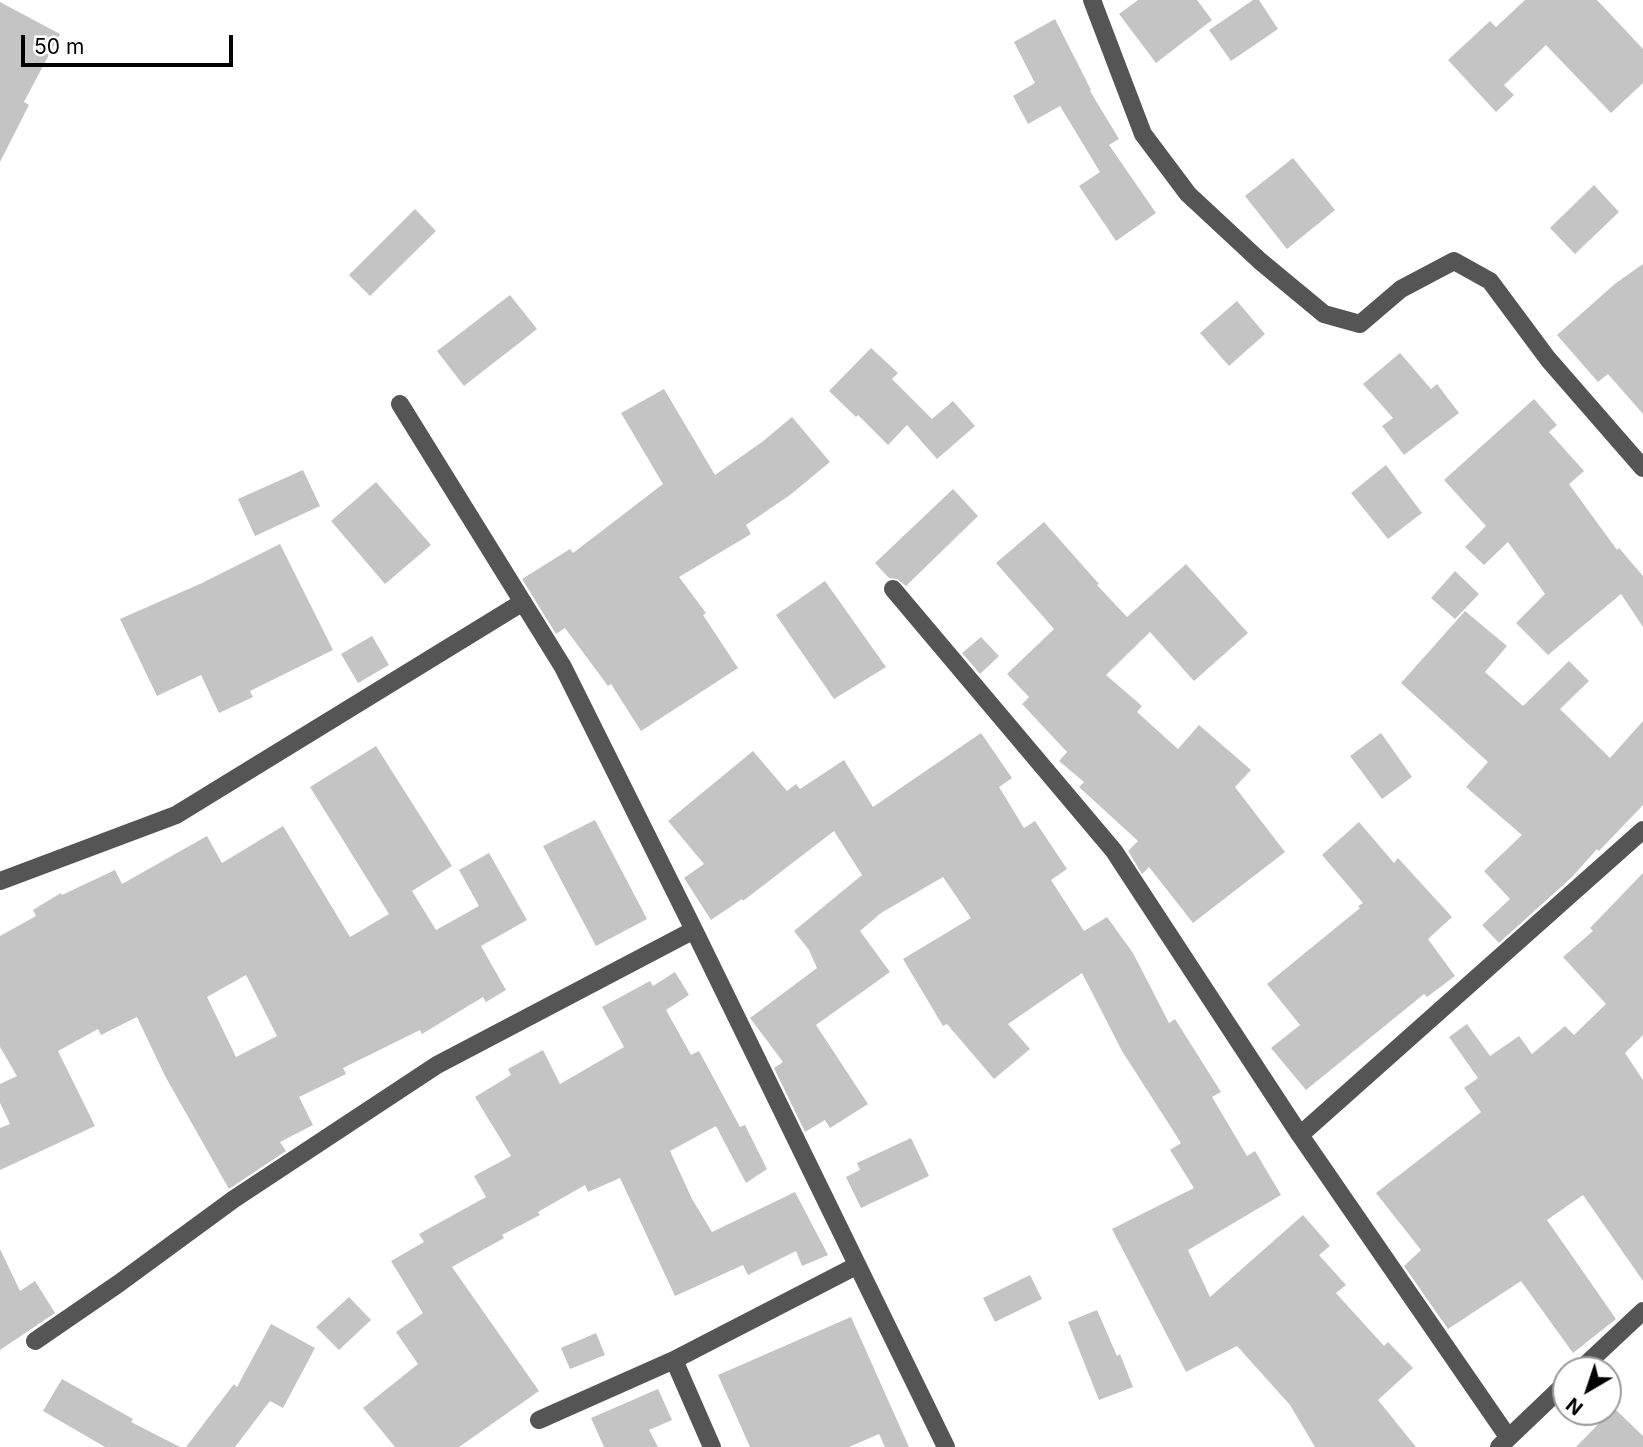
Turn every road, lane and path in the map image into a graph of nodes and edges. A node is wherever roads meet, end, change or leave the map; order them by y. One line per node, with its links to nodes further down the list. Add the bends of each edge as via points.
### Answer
1 (1092, 0): 3 (street, via 1143,134 1188,194 1260,261 1324,314 1360,324 1401,289 1454,261 1490,281 1548,359)
2 (400, 404): 5 (street)
3 (1643, 468)
4 (893, 589): 9 (street, via 1115,851)
5 (523, 602): 7 (street, via 176,815); 8 (street, via 563,667)
6 (1643, 830): 9 (street)
7 (0, 881)
8 (694, 930): 10 (street); 12 (street, via 437,1065 234,1199)
9 (1300, 1135): 17 (street)
10 (856, 1266): 14 (street); 19 (street)
11 (1643, 1311): 13 (street)
12 (35, 1340)
13 (1595, 1356)
14 (674, 1360): 16 (street); 18 (street)
15 (1552, 1396): 17 (street)
16 (539, 1420)
17 (1503, 1442)
18 (712, 1447)
19 (946, 1447)

